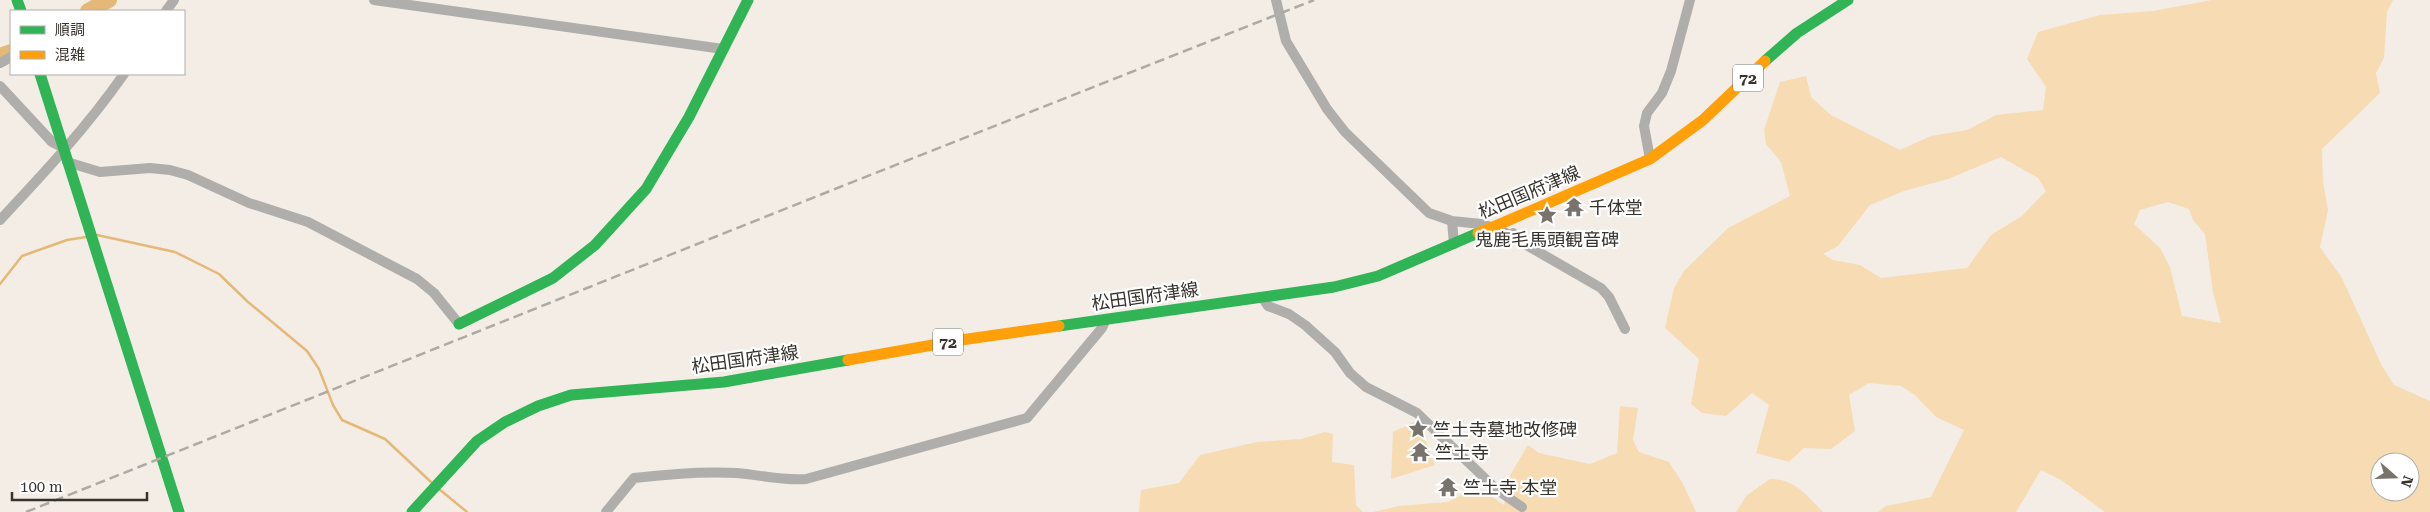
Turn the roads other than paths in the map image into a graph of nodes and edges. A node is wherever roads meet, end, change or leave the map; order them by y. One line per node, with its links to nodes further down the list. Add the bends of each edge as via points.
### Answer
1 (374, 0): 6 (street)
2 (748, 0): 6 (main road)
3 (1276, 0): 13 (street, via 1286,41 1345,132 1429,213)
4 (1690, 0): 11 (street, via 1672,71 1662,93 1647,113 1644,126)
5 (1848, 0): 11 (main road, 松田国府津線 / 72, via 1789,40 1698,128)
6 (723, 49): 19 (main road, via 646,189 595,245 554,278)
7 (40, 75): 10 (main road)
8 (123, 75): 10 (street)
9 (0, 86): 10 (street)
10 (64, 154): 12 (street); 19 (street, via 100,172 150,168 188,175 249,203 308,222 417,279 434,293); 22 (main road)
11 (1650, 159): 14 (main road, 松田国府津線 / 72)
12 (0, 220)
13 (1452, 221): 15 (street, via 1482,224); 16 (street)
14 (1508, 221): 15 (street); 16 (main road, 松田国府津線 / 72, bridge)
15 (1516, 239): 20 (street, via 1601,288 1609,296)
16 (1454, 244): 17 (main road, 松田国府津線 / 72, via 1378,276 1334,287)
17 (1262, 297): 18 (main road, 松田国府津線 / 72); 21 (street, via 1268,306 1305,325 1366,387 1417,413 1496,489)
18 (1106, 319): 23 (main road, 松田国府津線 / 72, via 960,340 724,382 571,395 505,422 477,441); 24 (street, via 1027,418 806,478 792,480 737,473 634,478)
19 (459, 324)
20 (1625, 329)
21 (1522, 507)
22 (180, 512)
23 (412, 512)
24 (606, 512)

